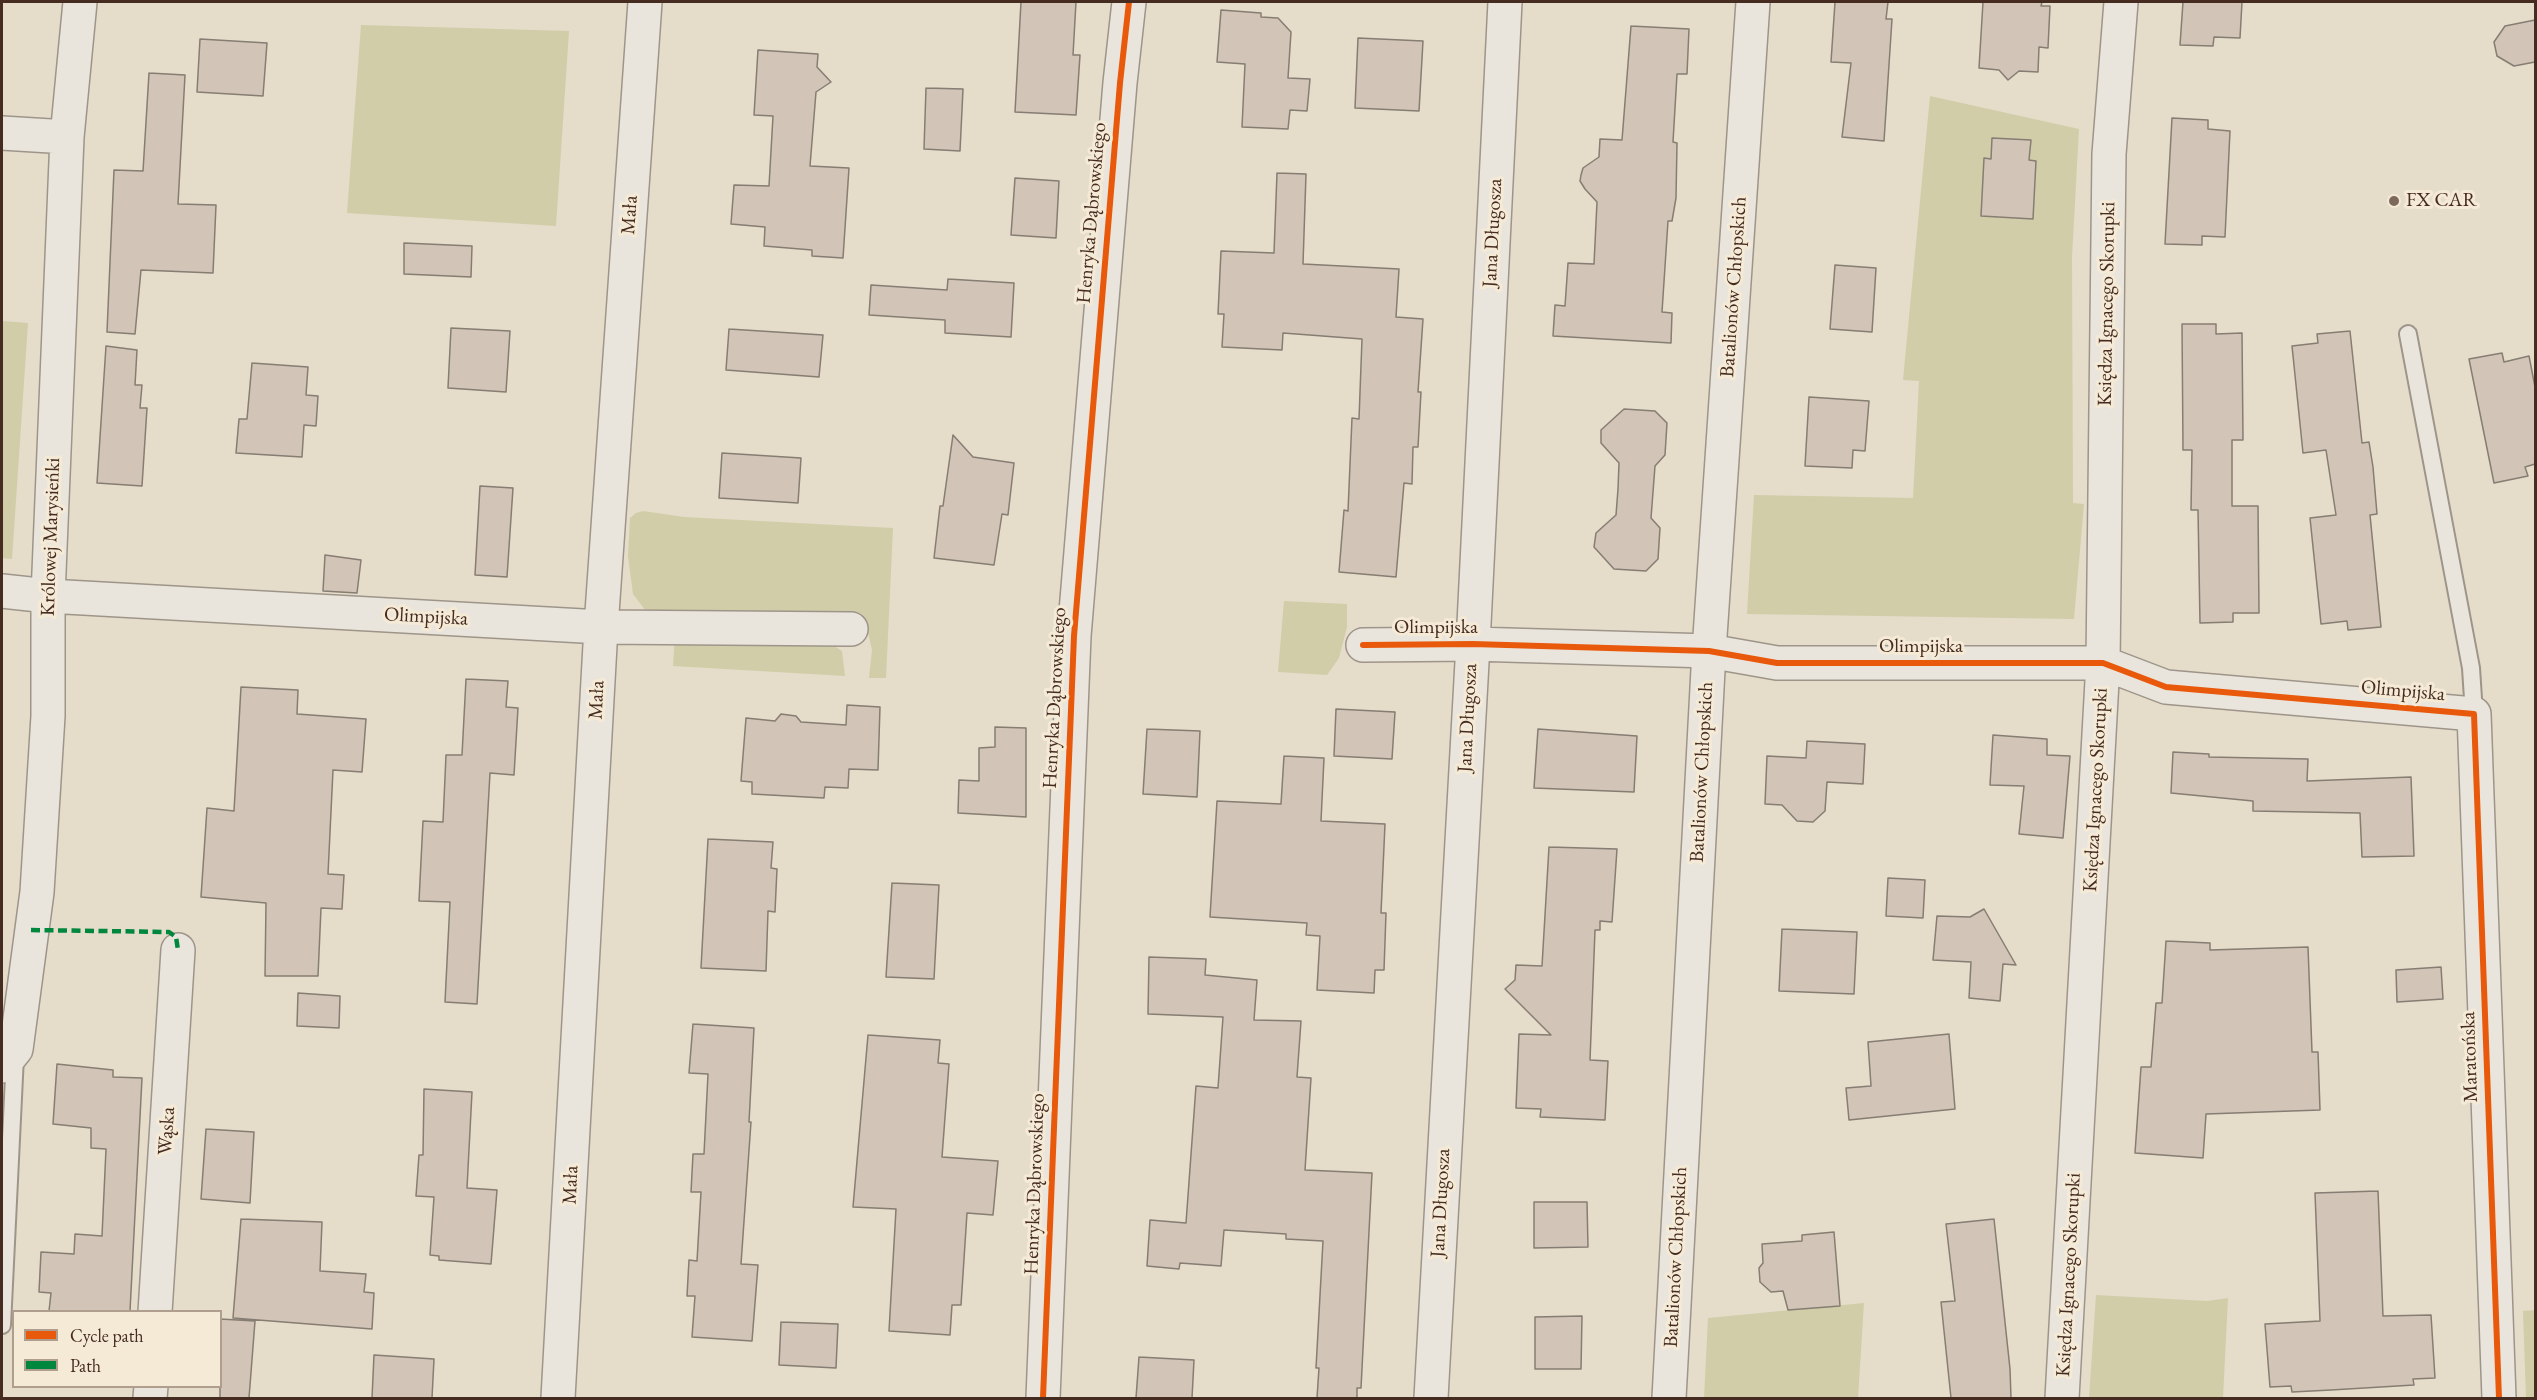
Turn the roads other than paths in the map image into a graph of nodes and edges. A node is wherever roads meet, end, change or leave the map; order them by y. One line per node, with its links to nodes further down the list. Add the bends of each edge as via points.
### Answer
1 (80, 2): 8 (street, Królowej Marysieńki)
2 (645, 2): 12 (street, Mała)
3 (1129, 2): 24 (street, Henryka Dąbrowskiego, via 1074,636)
4 (1505, 2): 14 (street, Jana Długosza)
5 (1753, 2): 16 (street, Batalionów Chłopskich)
6 (2121, 2): 17 (street, Księdza Ignacego Skorupki, via 2109,154)
7 (2, 133): 8 (street)
8 (67, 137): 11 (street, Królowej Marysieńki)
9 (2408, 334): 18 (lane, via 2471,668)
10 (2, 591): 11 (street, Olimpijska)
11 (48, 596): 12 (street, Olimpijska); 20 (street, Królowej Marysieńki, via 48,716 37,892)
12 (601, 627): 13 (street, Olimpijska); 23 (street, Mała)
13 (851, 629)
14 (1473, 644): 15 (street, Olimpijska); 16 (street, Olimpijska); 25 (street, Jana Długosza)
15 (1363, 645)
16 (1709, 651): 17 (street, Olimpijska, via 1777,663); 26 (street, Batalionów Chłopskich)
17 (2103, 663): 18 (street, Olimpijska, via 2166,687); 27 (street, Księdza Ignacego Skorupki)
18 (2474, 714): 28 (street, Maratońska)
19 (178, 950): 21 (street, Wąska)
20 (8, 1058): 22 (lane)
21 (155, 1310)
22 (2, 1325)
23 (558, 1398)
24 (1043, 1398)
25 (1431, 1398)
26 (1669, 1398)
27 (2062, 1398)
28 (2499, 1398)

